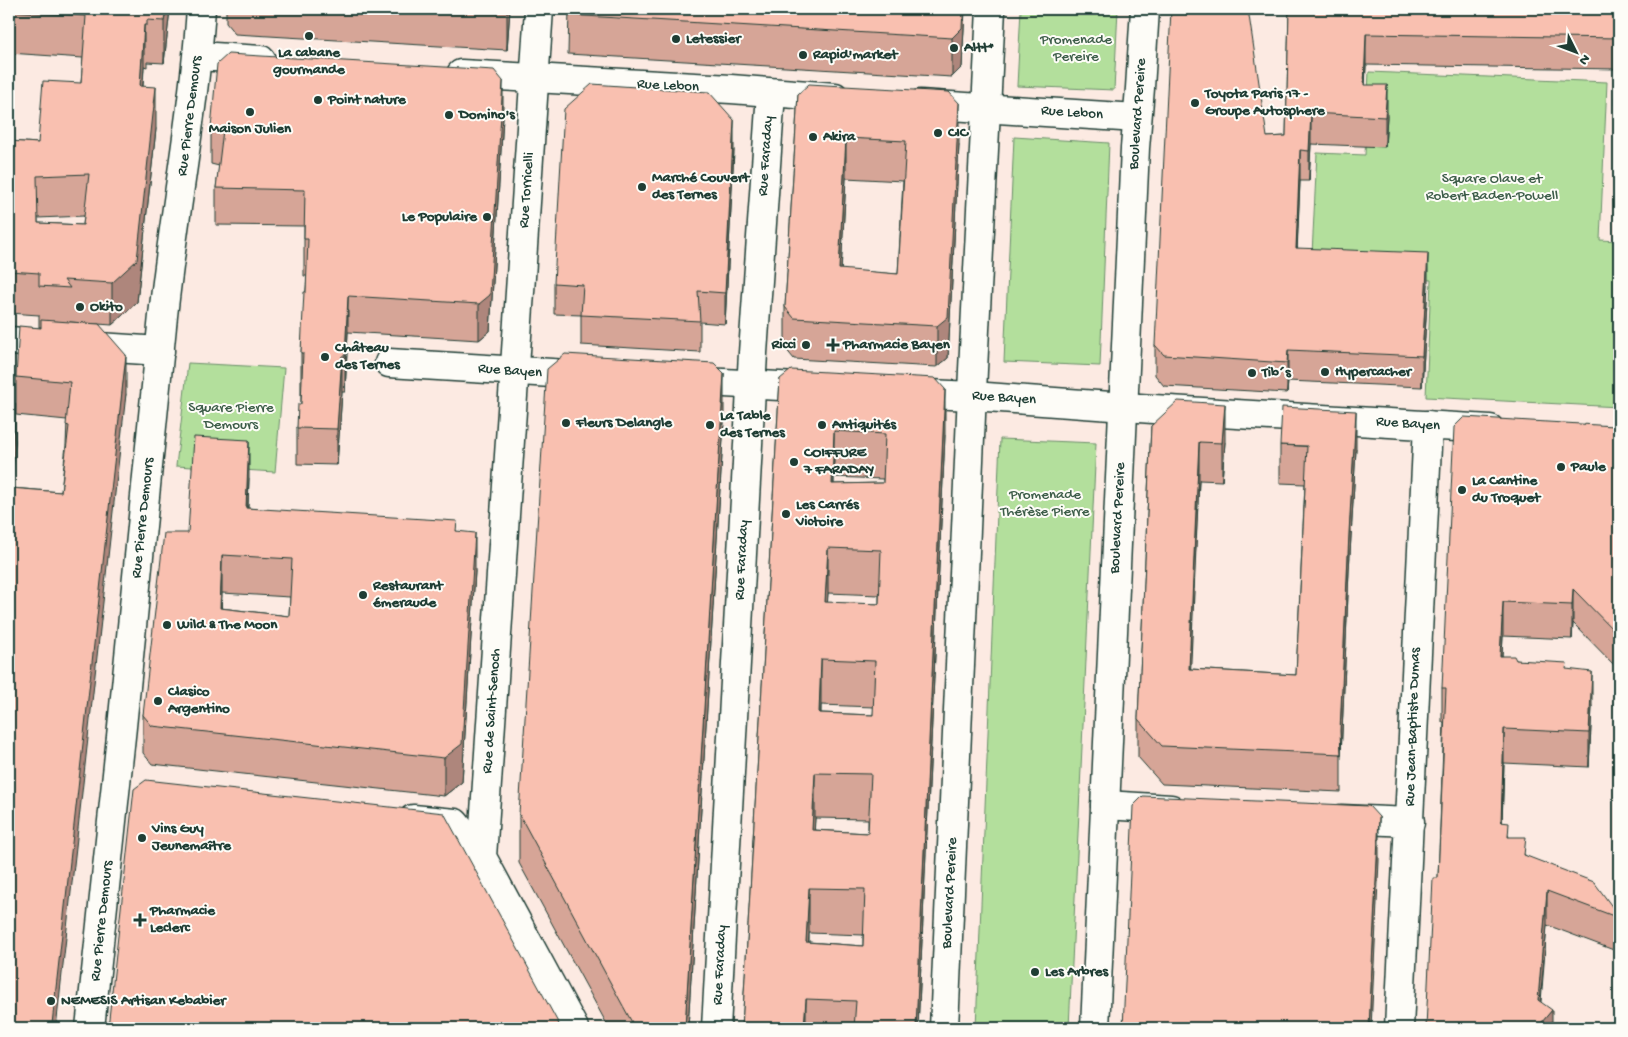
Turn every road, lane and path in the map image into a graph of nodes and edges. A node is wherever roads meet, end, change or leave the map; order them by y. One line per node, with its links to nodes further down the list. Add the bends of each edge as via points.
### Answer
1 (201, 9): 5 (street, Rue Pierre Demours)
2 (539, 9): 8 (street, Rue Torricelli)
3 (991, 9): 12 (street, Boulevard Pereire)
4 (1145, 9): 13 (street, Boulevard Pereire)
5 (198, 56): 6 (street); 15 (street, Rue Pierre Demours)
6 (285, 62)
7 (433, 72): 8 (street, Rue Lebon)
8 (534, 79): 9 (street, Rue Lebon); 17 (street, Rue Torricelli)
9 (771, 93): 10 (street, Rue Lebon); 20 (street, Rue Faraday)
10 (862, 99)
11 (892, 101): 12 (street, Rue Lebon)
12 (986, 108): 13 (street, Rue Lebon); 23 (street, Boulevard Pereire)
13 (1138, 118): 24 (street, Boulevard Pereire)
14 (9, 341): 15 (street)
15 (160, 351): 33 (street, Rue Pierre Demours, via 128,785)
16 (389, 363): 17 (street, Rue Bayen)
17 (514, 371): 18 (street, Rue Bayen); 32 (street, Rue de Saint-Senoch)
18 (606, 376)
19 (664, 380): 20 (street)
20 (752, 385): 21 (street); 35 (street, Rue Faraday)
21 (844, 390)
22 (882, 392): 23 (street, Rue Bayen)
23 (973, 396): 24 (street, Rue Bayen); 36 (street, Boulevard Pereire)
24 (1123, 407): 25 (street, Rue Bayen); 27 (street, Boulevard Pereire)
25 (1428, 425): 26 (street, Rue Bayen); 31 (street, Rue Jean-Baptiste Dumas)
26 (1515, 430)
27 (1105, 805): 28 (street); 37 (street, Boulevard Pereire)
28 (1199, 811)
29 (386, 815): 32 (street, via 455,824)
30 (1318, 817): 31 (street)
31 (1410, 822): 38 (street, Rue Jean-Baptiste Dumas)
32 (482, 857): 34 (street)
33 (90, 1028)
34 (574, 1028)
35 (716, 1028)
36 (944, 1028)
37 (1095, 1028)
38 (1399, 1028)

